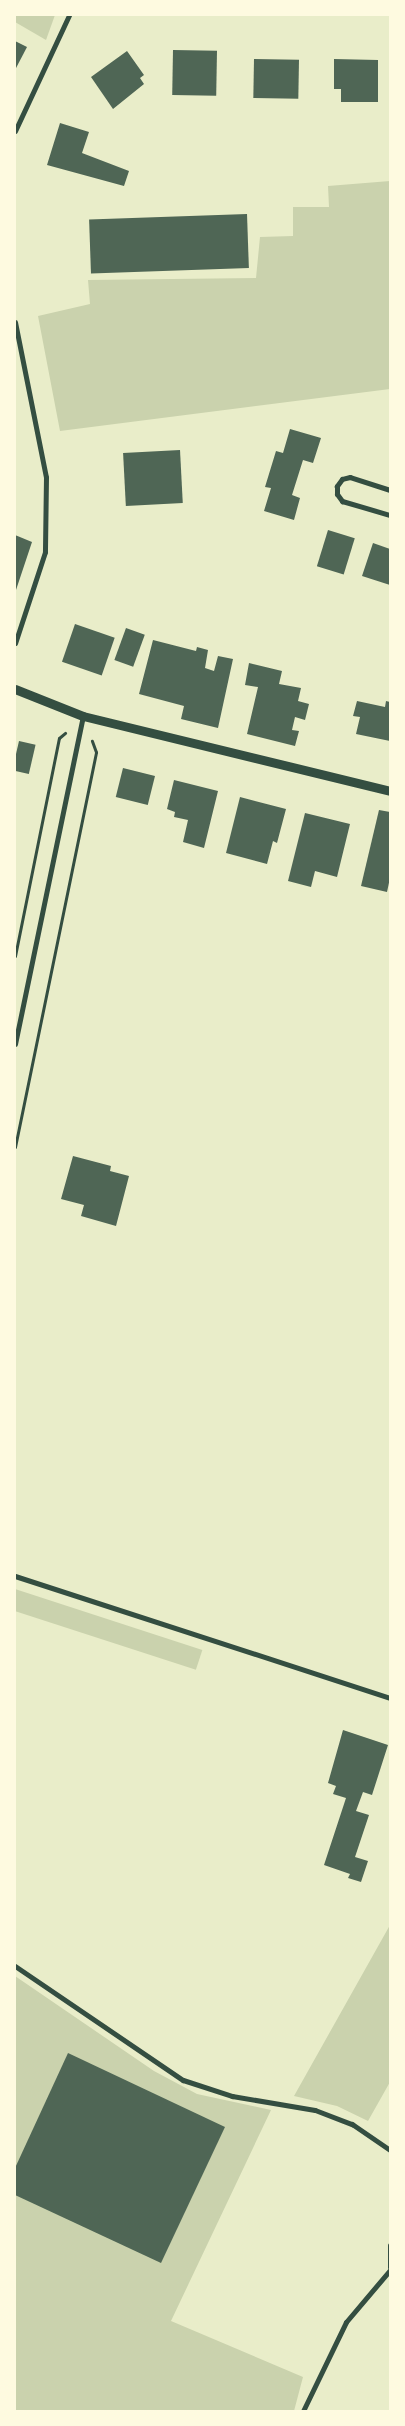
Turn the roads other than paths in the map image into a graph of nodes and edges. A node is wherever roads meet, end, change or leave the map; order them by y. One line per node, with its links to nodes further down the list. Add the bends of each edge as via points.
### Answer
1 (69, 15): 2 (street)
2 (15, 131)
3 (15, 322): 6 (street, via 46,477 45,552)
4 (390, 490): 5 (street, via 350,477 342,479 337,486 342,501)
5 (390, 515)
6 (15, 643)
7 (15, 689): 8 (street)
8 (83, 716): 9 (street); 10 (street)
9 (390, 791)
10 (15, 1044)
11 (15, 1576): 12 (street)
12 (390, 1698)
13 (15, 1966): 14 (street, via 183,2080 232,2096 315,2110 352,2124)
14 (390, 2150)
15 (390, 2245): 16 (street)
16 (390, 2269): 17 (street, via 346,2322)
17 (303, 2411)

